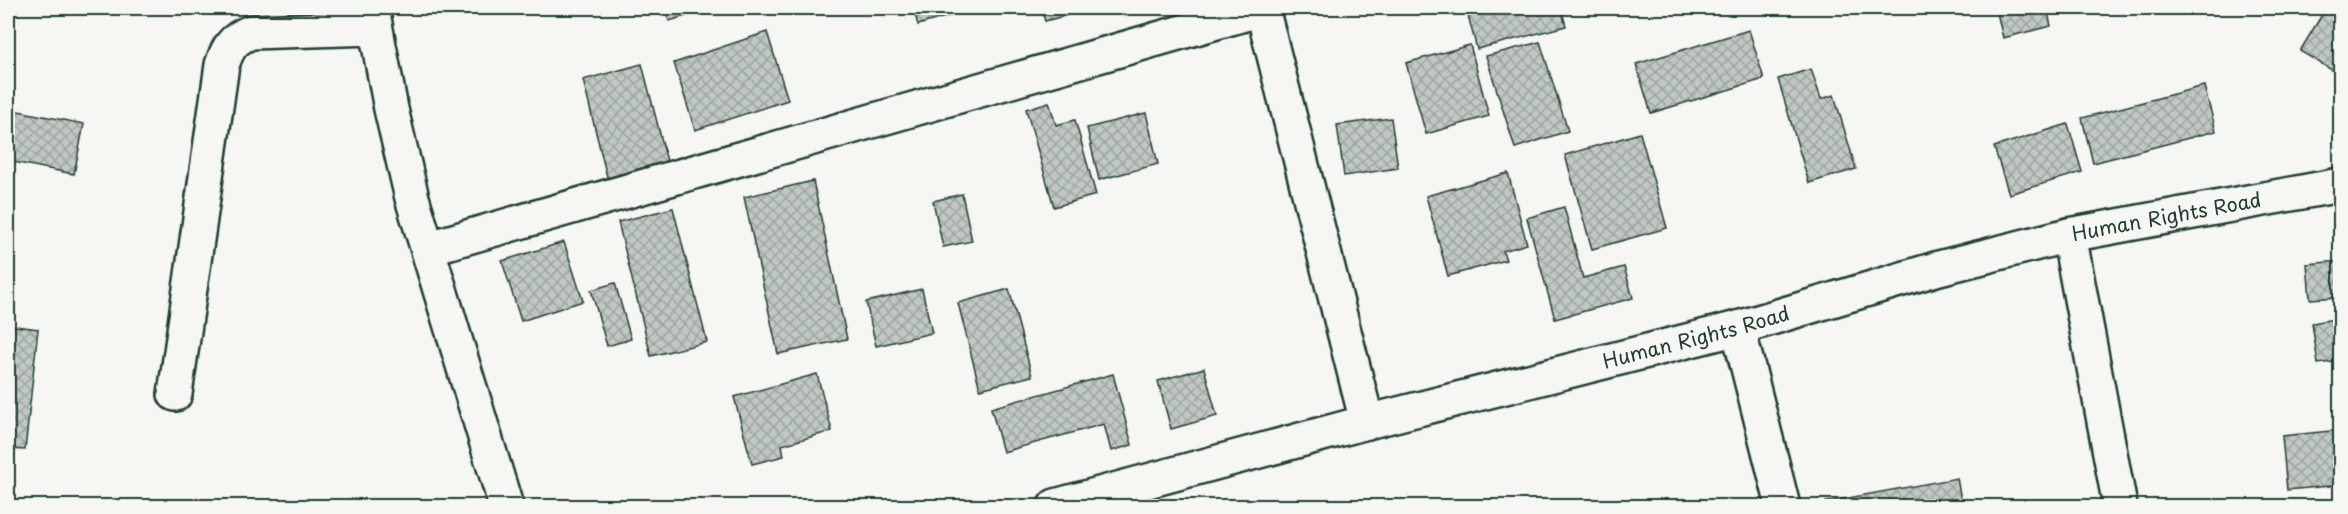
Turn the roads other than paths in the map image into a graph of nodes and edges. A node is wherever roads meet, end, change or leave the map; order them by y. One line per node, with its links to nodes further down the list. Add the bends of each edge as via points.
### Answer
1 (1262, 8): 5 (street); 8 (street)
2 (373, 18): 5 (street, via 412,198); 7 (street, via 250,32 236,38 228,50 222,65)
3 (2340, 185): 4 (street, Human Rights Road)
4 (2069, 235): 6 (street, Human Rights Road, via 1939,268); 12 (street)
5 (429, 248): 9 (street)
6 (1737, 328): 8 (street, Human Rights Road); 11 (street)
7 (175, 394)
8 (1367, 422): 10 (street, Human Rights Road)
9 (506, 507)
10 (1055, 507)
11 (1783, 507)
12 (2120, 507)

